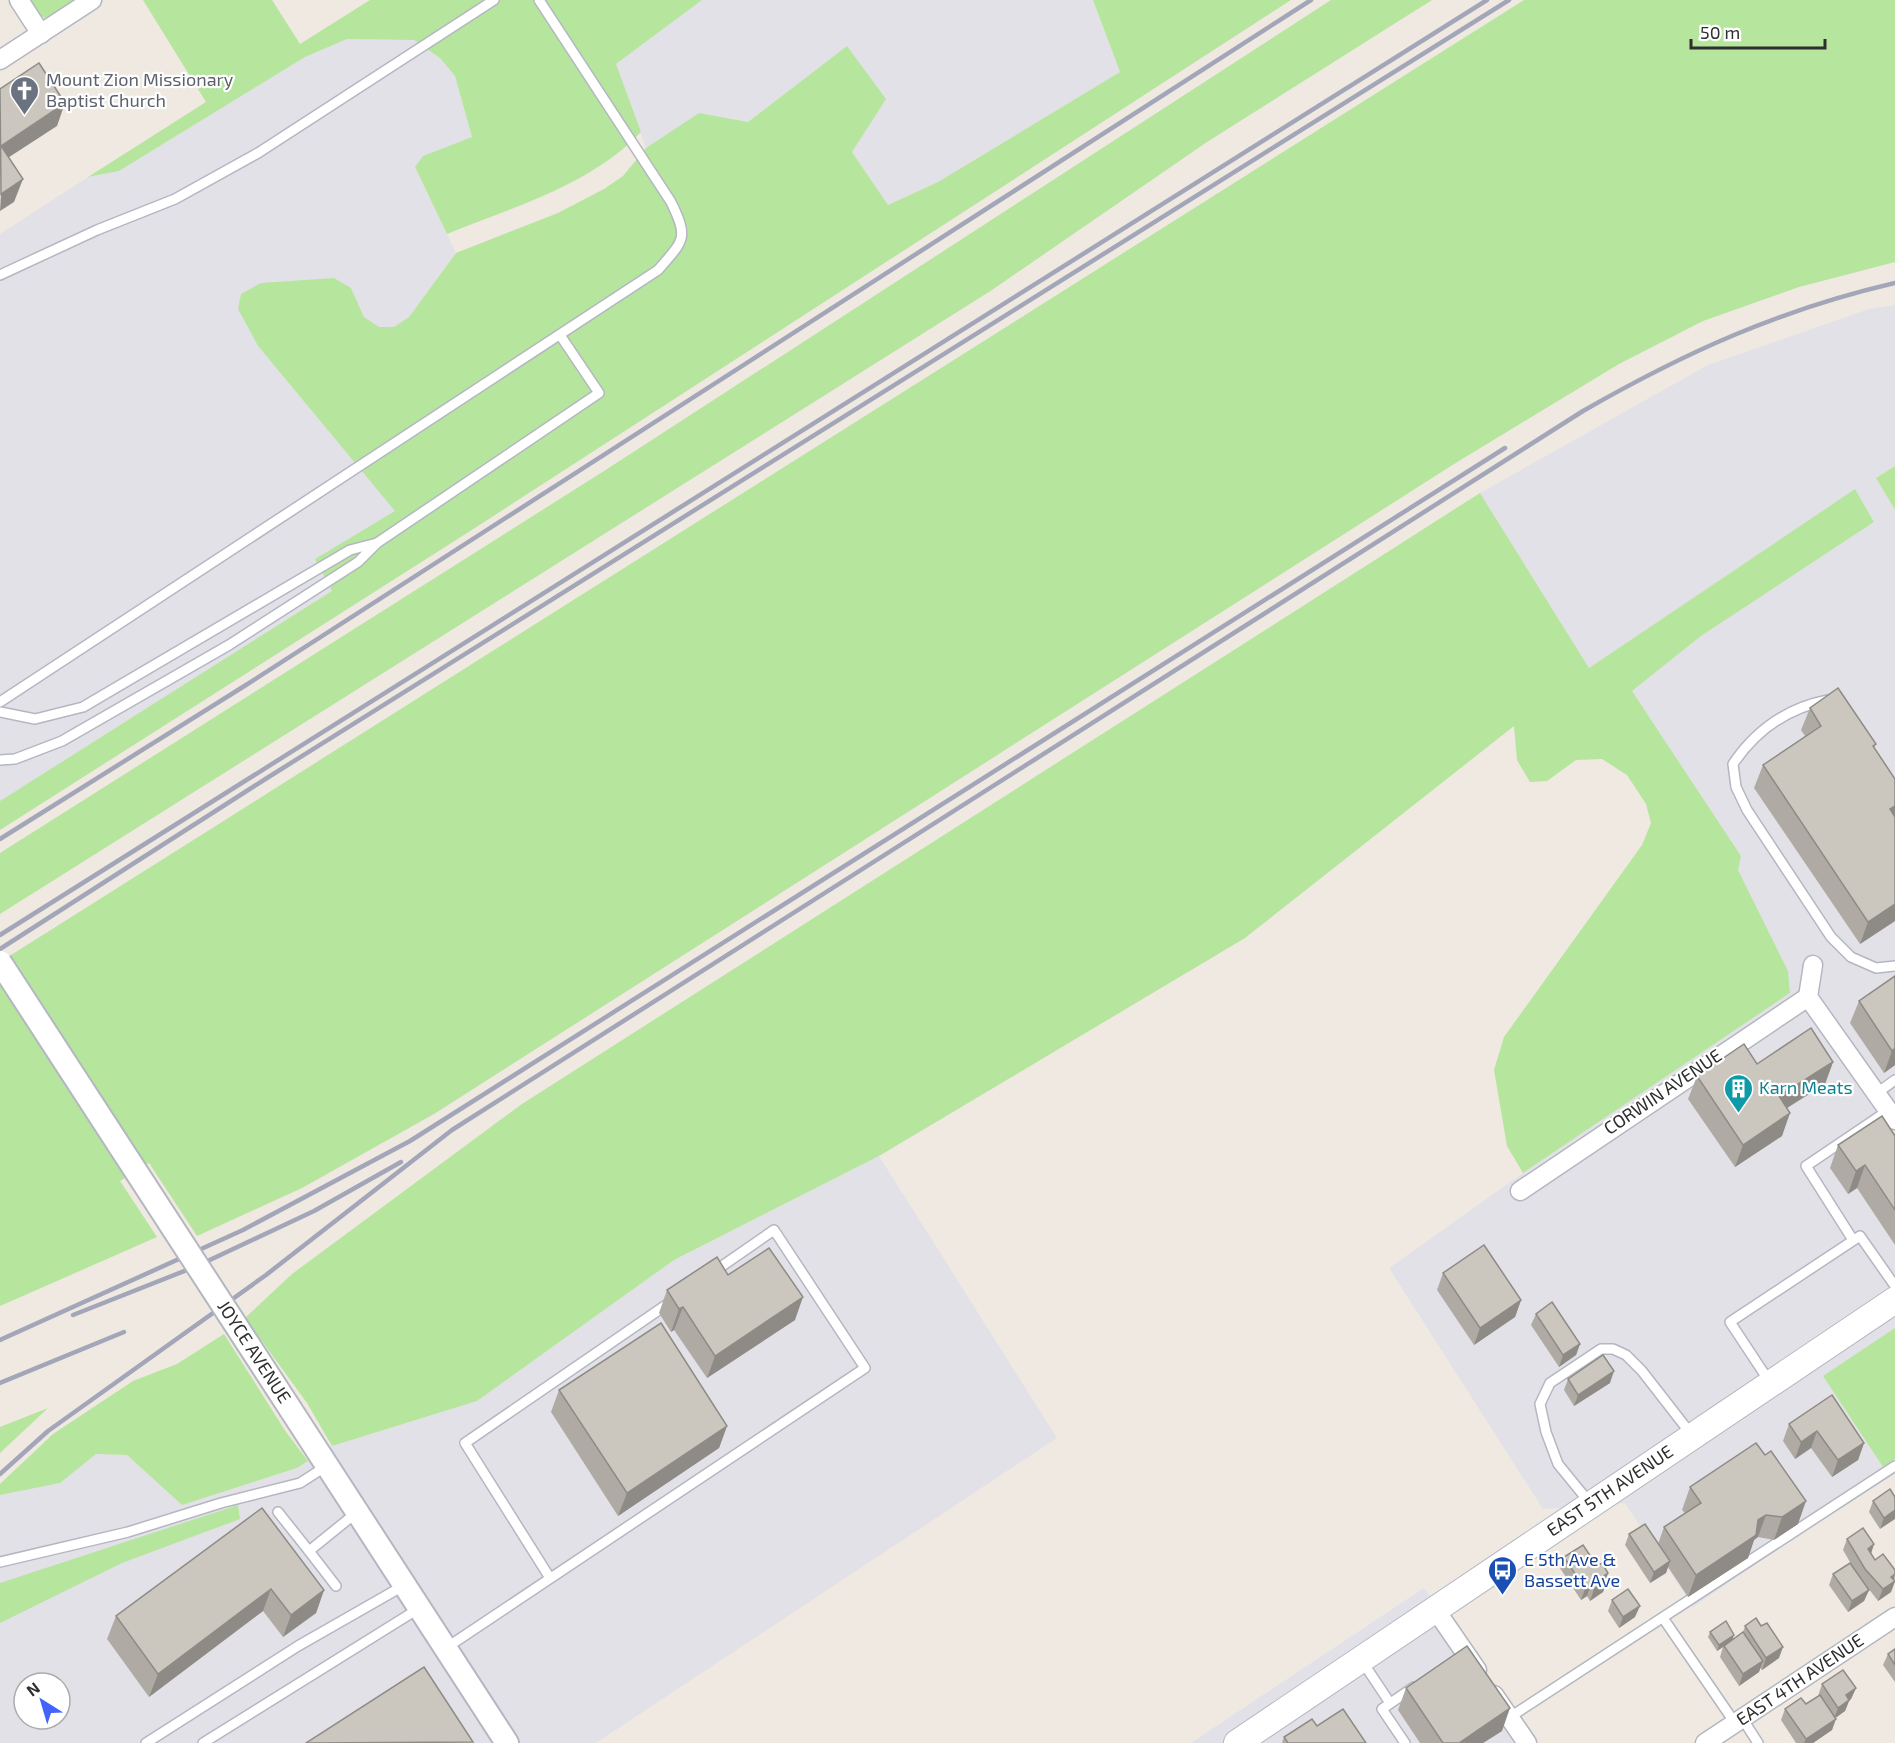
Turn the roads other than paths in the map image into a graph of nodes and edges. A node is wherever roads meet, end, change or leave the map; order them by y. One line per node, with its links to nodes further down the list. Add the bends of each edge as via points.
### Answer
1 (19, 0): 5 (street)
2 (92, 0): 5 (street)
3 (494, 0): 7 (lane, via 258,153 175,199)
4 (539, 0): 8 (lane, via 665,192 683,226 680,244 658,270)
5 (41, 33): 6 (street)
6 (0, 60)
7 (0, 275)
8 (560, 335): 9 (lane, via 599,393); 10 (lane)
9 (377, 543): 12 (lane, via 350,550 83,707 36,719); 13 (lane, via 358,562 229,645 82,730 15,759)
10 (0, 702)
11 (1838, 704): 16 (lane, via 1829,700 1806,704 1766,726 1733,764 1736,787 1747,810 1832,937 1851,957 1876,968)
12 (0, 712)
13 (0, 760)
14 (0, 962): 29 (street, JOYCE AVENUE, bridge)
15 (1813, 965): 17 (street)
16 (1895, 966)
17 (1808, 997): 19 (street); 21 (street, CORWIN AVENUE)
18 (1895, 1080): 19 (lane)
19 (1877, 1093): 20 (street)
20 (1892, 1115): 22 (lane, via 1806,1166)
21 (1520, 1191)
22 (1853, 1240): 24 (lane, via 1860,1236); 27 (lane, via 1730,1322)
23 (706, 1277): 36 (lane, via 774,1230 866,1368)
24 (1895, 1286)
25 (677, 1297): 36 (lane, via 465,1443)
26 (1895, 1300): 27 (main road, EAST 5TH AVENUE)
27 (1770, 1383): 28 (main road, EAST 5TH AVENUE)
28 (1693, 1436): 31 (main road, EAST 5TH AVENUE); 31 (lane, via 1626,1355 1601,1349 1550,1383 1540,1404 1558,1464)
29 (328, 1466): 33 (street, JOYCE AVENUE); 35 (lane, via 300,1483 128,1532)
30 (1895, 1466): 42 (lane)
31 (1590, 1504): 40 (main road, EAST 5TH AVENUE)
32 (278, 1512): 34 (lane)
33 (358, 1512): 34 (lane); 37 (street, JOYCE AVENUE)
34 (309, 1551): 38 (lane)
35 (0, 1562)
36 (550, 1578): 43 (lane)
37 (405, 1585): 39 (street, JOYCE AVENUE); 49 (lane, via 298,1646)
38 (336, 1586)
39 (420, 1608): 43 (street, JOYCE AVENUE); 50 (lane)
40 (1436, 1608): 44 (main road, EAST 5TH AVENUE); 47 (street, via 1460,1655)
41 (1895, 1617): 48 (street, EAST 4TH AVENUE)
42 (1663, 1618): 47 (lane); 48 (lane)
43 (446, 1648): 51 (street, JOYCE AVENUE)
44 (1360, 1659): 46 (lane); 52 (main road, EAST 5TH AVENUE)
45 (1418, 1684): 46 (lane)
46 (1390, 1703): 53 (lane, via 1382,1709)
47 (1510, 1717): 54 (street)
48 (1738, 1721): 55 (street, EAST 4TH AVENUE); 56 (lane)
49 (146, 1743)
50 (203, 1743)
51 (507, 1743)
52 (1237, 1743)
53 (1405, 1743)
54 (1527, 1743)
55 (1705, 1743)
56 (1758, 1743)

